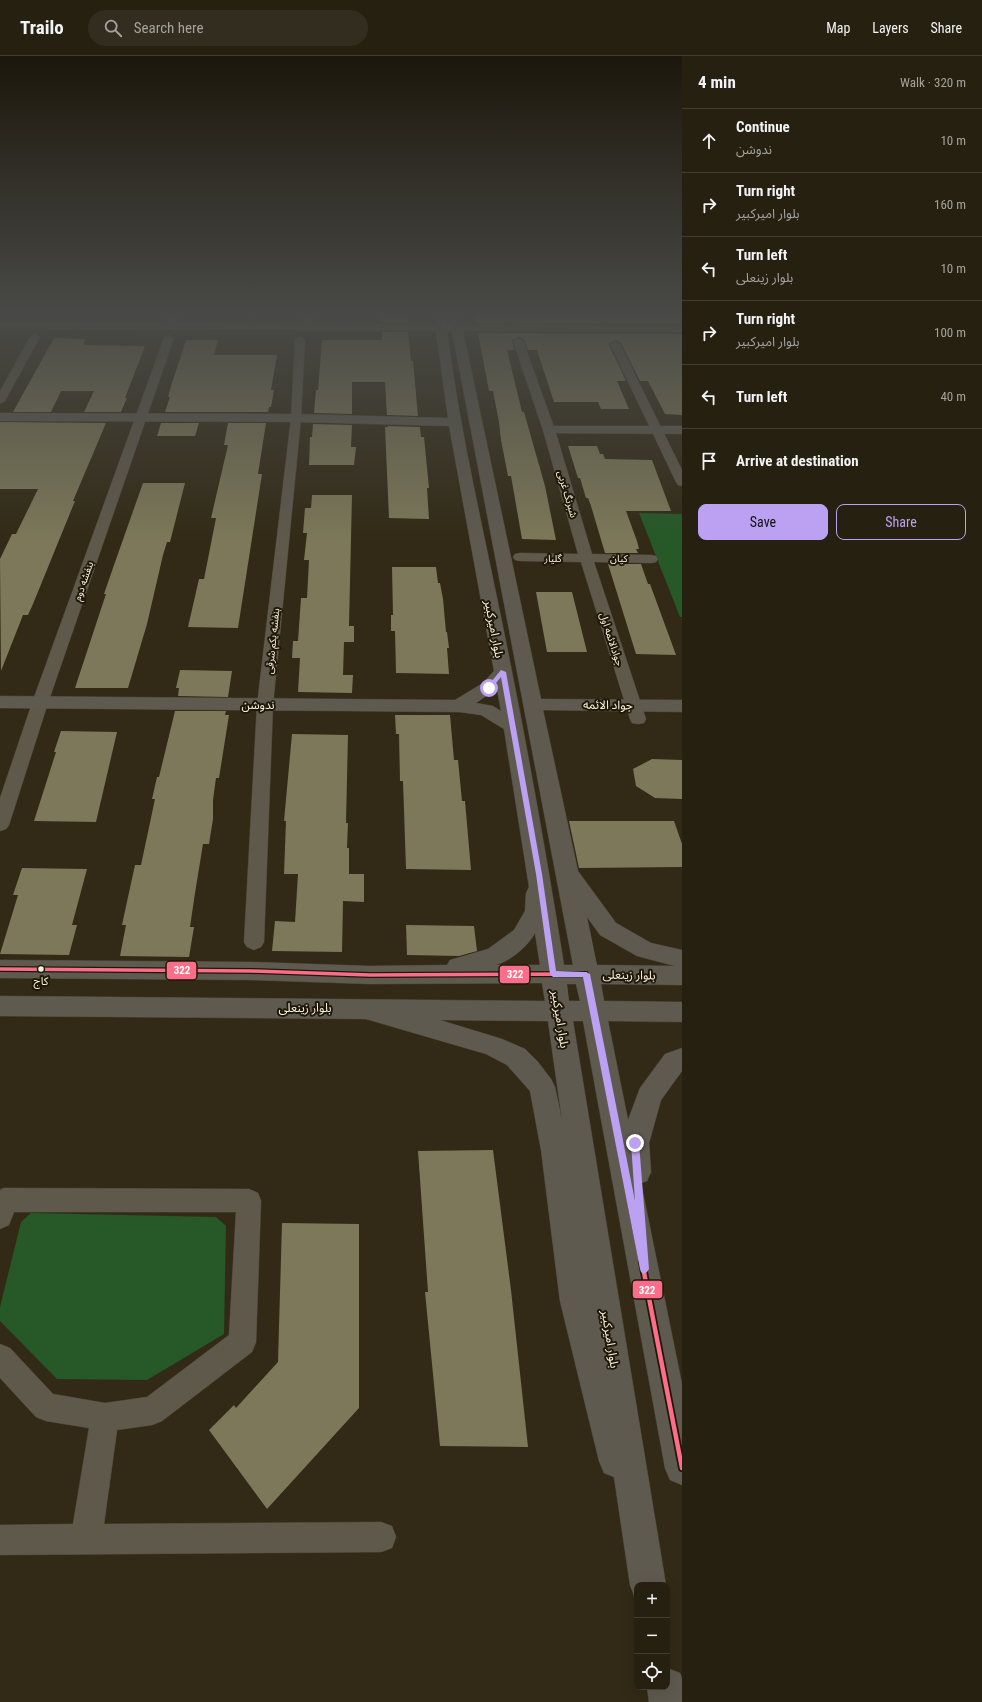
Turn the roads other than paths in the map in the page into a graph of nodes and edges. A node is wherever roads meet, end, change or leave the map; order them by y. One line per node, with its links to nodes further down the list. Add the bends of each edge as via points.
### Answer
1 (6, 390): 8 (street)
2 (150, 390): 10 (street, بنفشه دوم)
3 (299, 390): 11 (street, بنفشه یکم شرقی)
4 (452, 390): 12 (main road, بلوار امیرکبیر)
5 (462, 390): 26 (main road, بلوار امیرکبیر)
6 (535, 390): 13 (street, شبرنگ غربی)
7 (637, 390): 14 (street)
8 (0, 401)
9 (0, 417): 10 (main road)
10 (141, 417): 11 (main road); 22 (street, بنفشه دوم)
11 (296, 418): 12 (main road); 23 (street, بنفشه یکم شرقی)
12 (453, 422): 20 (main road, بلوار امیرکبیر)
13 (549, 430): 14 (main road); 18 (street, شبرنگ غربی)
14 (657, 430): 15 (main road); 16 (street)
15 (682, 430)
16 (682, 482)
17 (520, 557): 18 (street, گلیار)
18 (586, 558): 19 (street, کیان); 27 (street, جوادالائمه اول)
19 (651, 559)
20 (503, 672): 24 (main road, via 489,688); 29 (main road, بلوار امیرکبیر)
21 (0, 702): 22 (main road, ندوشن)
22 (40, 703): 23 (main road, ندوشن); 30 (street, بنفشه دوم)
23 (265, 705): 24 (main road, ندوشن); 33 (street, بنفشه یکم شرقی)
24 (459, 706): 29 (main road, ندوشن, via 486,710)
25 (682, 706): 27 (main road, جواد الائمه)
26 (535, 712): 27 (main road, جواد الائمه); 31 (main road, بلوار امیرکبیر)
27 (636, 712): 28 (main road, جواد الائمه)
28 (682, 719)
29 (512, 726): 32 (main road, بلوار امیرکبیر)
30 (0, 825)
31 (567, 873): 34 (main road, via 608,929 645,950); 37 (main road, بلوار امیرکبیر)
32 (539, 874): 36 (main road, بلوار امیرکبیر); 38 (main road, via 536,911 522,936 496,956 457,967)
33 (254, 942)
34 (682, 959)
35 (0, 969): 38 (main road, بلوار زینعلی, via 252,971)
36 (553, 974): 37 (main road, بلوار زینعلی); 38 (main road, بلوار زینعلی); 42 (main road, بلوار امیرکبیر)
37 (586, 974): 39 (main road, بلوار زینعلی); 43 (main road, بلوار امیرکبیر)
38 (370, 975)
39 (682, 976)
40 (0, 1006): 41 (main road, بلوار زینعلی)
41 (365, 1009): 42 (main road, بلوار زینعلی); 54 (main road, via 493,1046 516,1057 530,1070 542,1087 555,1150 575,1301)
42 (559, 1010): 43 (main road, بلوار زینعلی); 55 (main road, بلوار امیرکبیر)
43 (594, 1011): 44 (main road, بلوار زینعلی); 47 (main road, بلوار امیرکبیر)
44 (682, 1012)
45 (682, 1059): 47 (main road, via 674,1062 649,1096 635,1143)
46 (0, 1216): 49 (street, via 4,1200 249,1201 242,1342 152,1411)
47 (644, 1269): 50 (main road, بلوار امیرکبیر)
48 (0, 1358): 49 (street, via 46,1407)
49 (105, 1416): 53 (street)
50 (682, 1468)
51 (381, 1537): 53 (street)
52 (0, 1540): 53 (street)
53 (86, 1540)
54 (647, 1582)
55 (648, 1582)
56 (666, 1690): 57 (main road)
57 (668, 1702)

